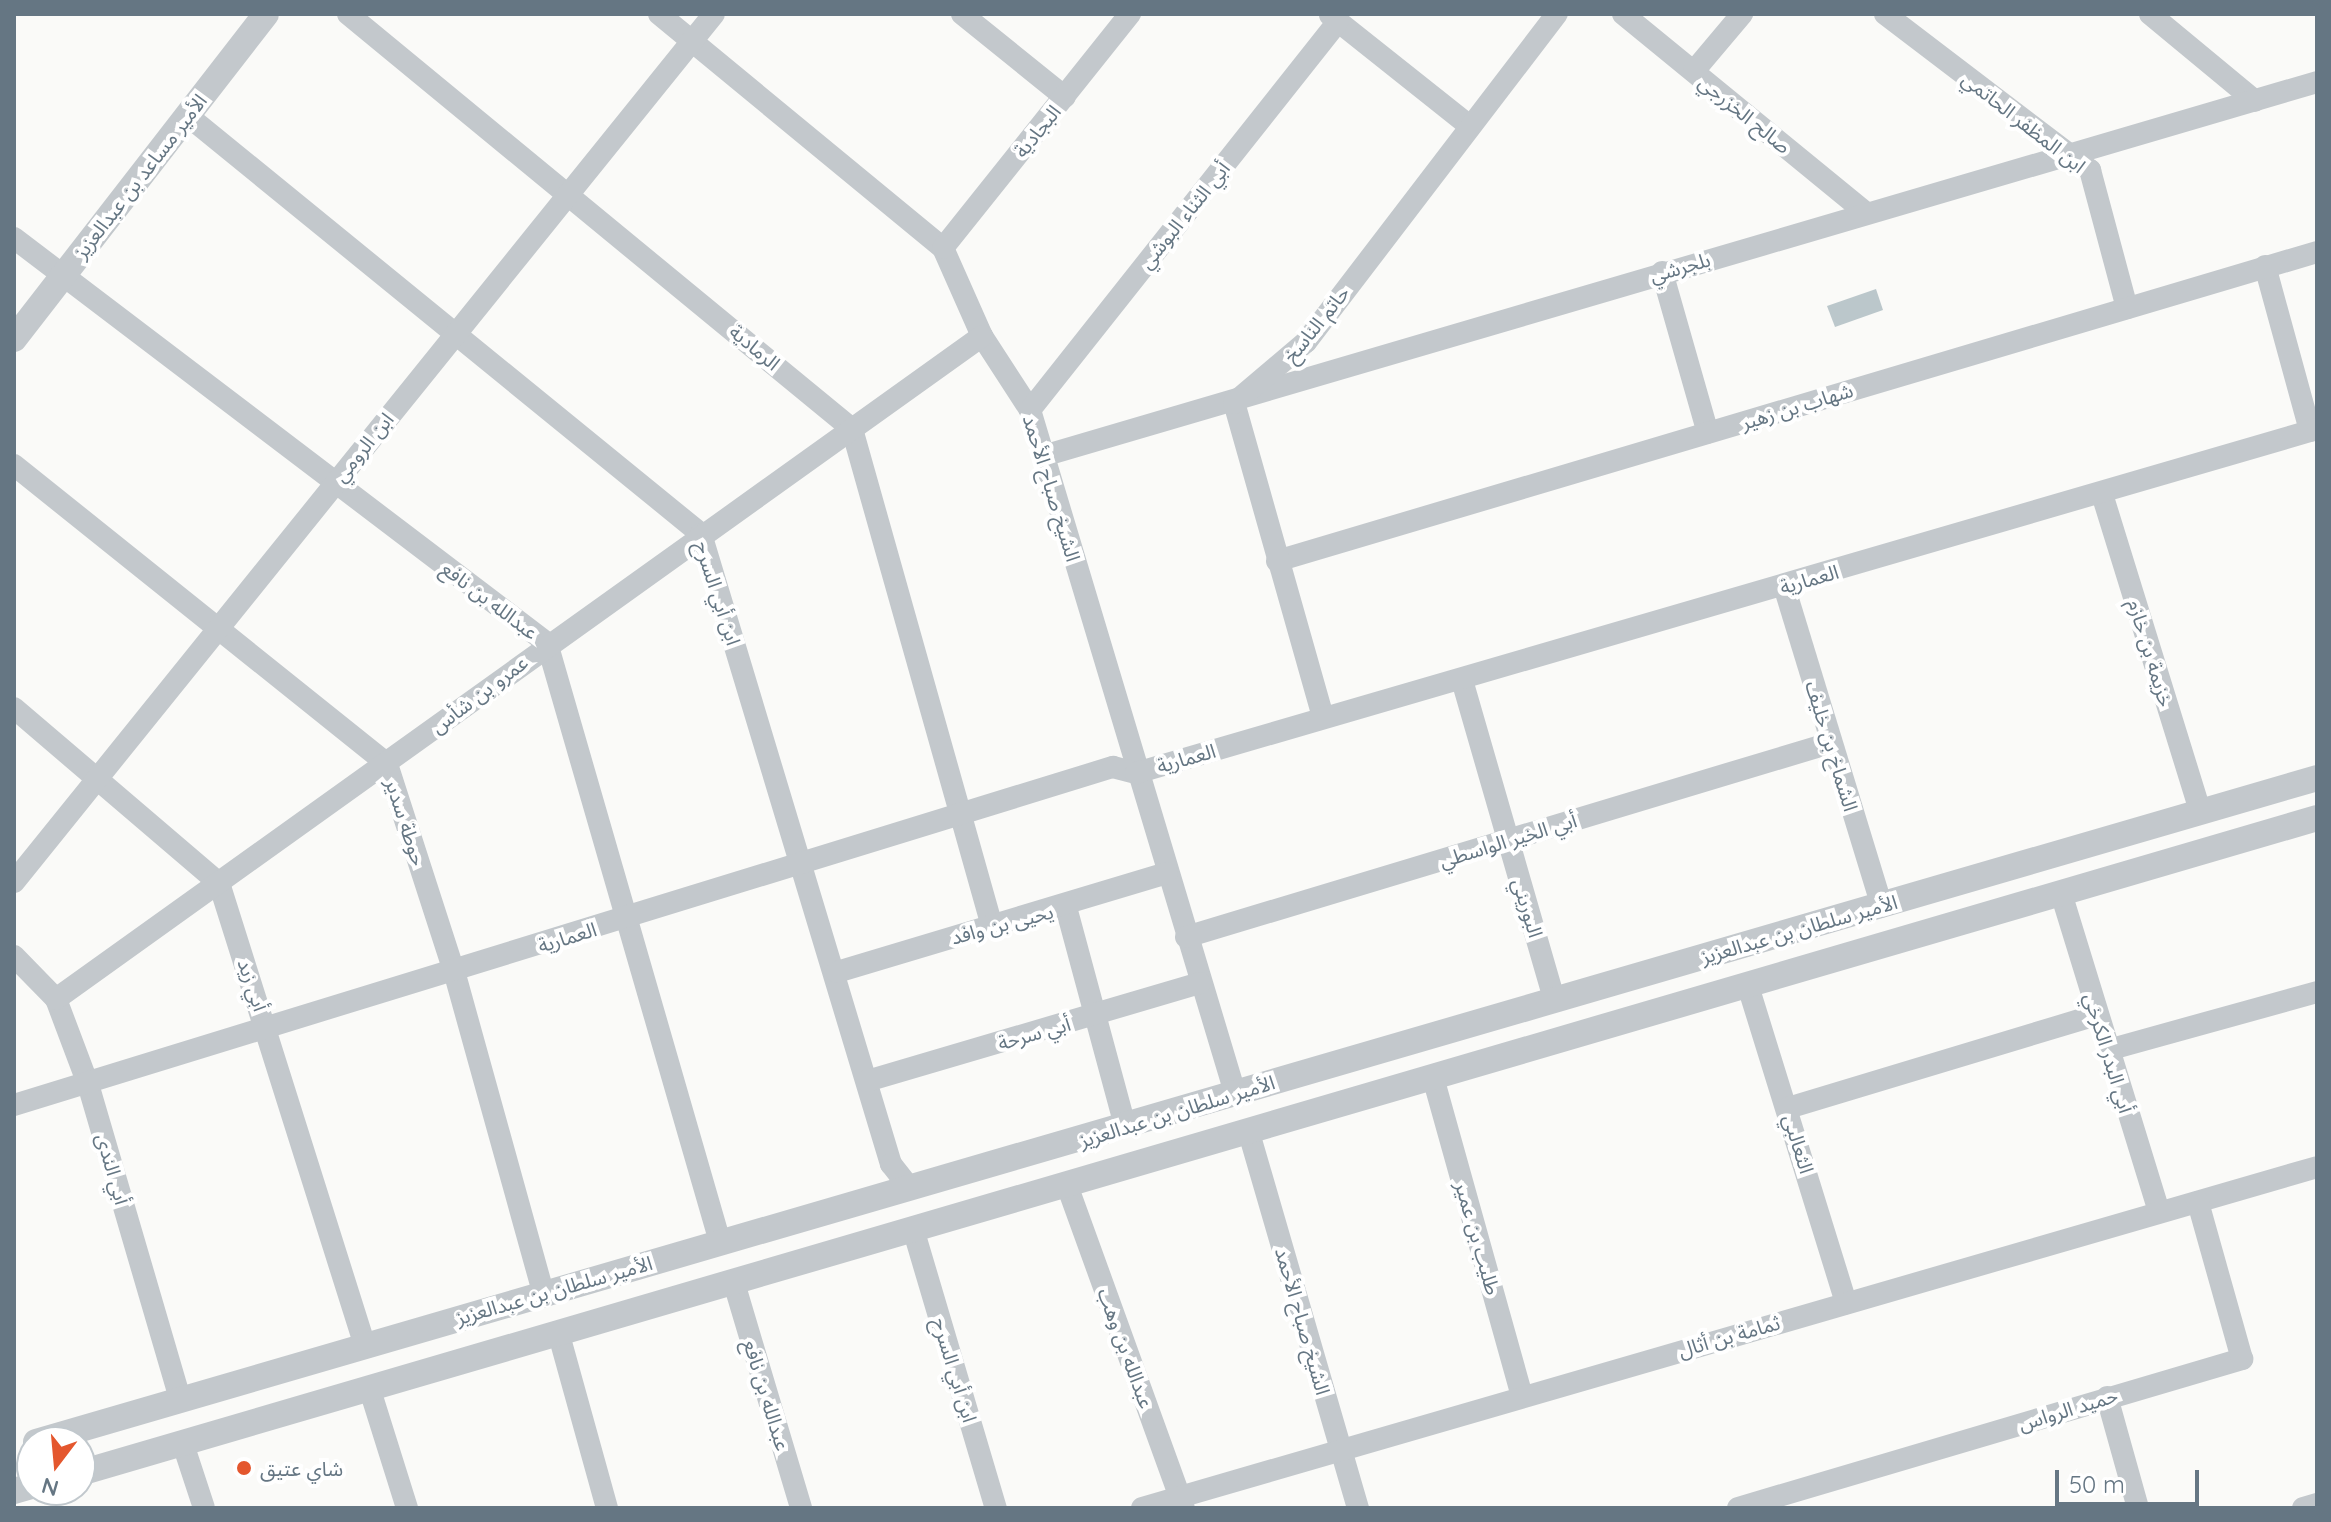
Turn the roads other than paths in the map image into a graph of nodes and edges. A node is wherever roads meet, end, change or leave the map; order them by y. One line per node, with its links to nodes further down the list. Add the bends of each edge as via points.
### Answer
1 (266, 14): 18 (street, الأمير مساعد بن عبدالعزيز)
2 (348, 14): 21 (street, الرمادية)
3 (659, 14): 13 (street, الشيخ صباح الأحمد)
4 (714, 14): 13 (street, ابن الرومي)
5 (962, 14): 16 (street)
6 (1130, 14): 16 (street, البجادية)
7 (1557, 14): 19 (street, حاتم الناسخ)
8 (1623, 14): 14 (street, صالح الخزرجي)
9 (1742, 14): 14 (street)
10 (1885, 14): 20 (street, ابن المظفر الحاتمي)
11 (2150, 14): 17 (street)
12 (1334, 18): 19 (street); 34 (street, أبي الثناء البوشي)
13 (693, 42): 21 (street, ابن الرومي); 24 (street, الشيخ صباح الأحمد)
14 (1694, 71): 22 (street, صالح الخزرجي)
15 (2317, 82): 17 (street, بلجرشي)
16 (1065, 97): 24 (street, البجادية)
17 (2255, 101): 20 (street, بلجرشي)
18 (188, 116): 28 (street, الأمير مساعد بن عبدالعزيز); 30 (street, ابن أبي السرح)
19 (1467, 124): 33 (street, حاتم الناسخ, via 1306,342)
20 (2066, 155): 22 (street, بلجرشي); 29 (street, ابن المظفر الحاتمي, via 2090,170)
21 (569, 190): 30 (street, ابن الرومي); 35 (street, الرمادية)
22 (1867, 214): 27 (street, بلجرشي)
23 (14, 238): 28 (street, عبدالله بن نافع)
24 (943, 248): 31 (street, الشيخ صباح الأحمد)
25 (2317, 252): 26 (street, شهاب بن زهير)
26 (2265, 266): 29 (street, شهاب بن زهير); 36 (street)
27 (1662, 272): 33 (street, بلجرشي); 37 (street)
28 (64, 274): 32 (street, الأمير مساعد بن عبدالعزيز); 40 (street, عبدالله بن نافع)
29 (2127, 308): 37 (street, شهاب بن زهير)
30 (454, 334): 40 (street, ابن الرومي); 42 (street, ابن أبي السرح)
31 (982, 336): 34 (street, الشيخ صباح الأحمد); 35 (street, عمرو بن شأس)
32 (14, 339)
33 (1234, 403): 38 (street, بلجرشي); 43 (street)
34 (1030, 410): 38 (street, الشيخ صباح الأحمد)
35 (852, 429): 42 (street, عمرو بن شأس); 56 (street)
36 (2313, 430): 41 (street, العمارية)
37 (1708, 433): 43 (street, شهاب بن زهير)
38 (1043, 456): 52 (street, الشيخ صباح الأحمد)
39 (14, 465): 45 (street, حوطة سدير)
40 (334, 483): 45 (street, ابن الرومي); 46 (street, عبدالله بن نافع)
41 (2102, 494): 44 (street, العمارية); 55 (street, خزيمة بن خازم)
42 (701, 534): 46 (street, عمرو بن شأس); 59 (street, ابن أبي السرح)
43 (1277, 561): 49 (street)
44 (1784, 586): 47 (street, العمارية); 50 (street, الشماخ بن خليف)
45 (224, 630): 51 (street, حوطة سدير); 53 (street, ابن الرومي)
46 (547, 643): 51 (street, عمرو بن شأس); 66 (street, عبدالله بن نافع)
47 (1462, 680): 49 (street, العمارية); 58 (street, البوريني)
48 (14, 708): 53 (street)
49 (1323, 717): 52 (street, العمارية)
50 (1830, 743): 58 (street, أبي الخير الواسطي); 64 (street, الشماخ بن خليف)
51 (387, 764): 62 (street, عمرو بن شأس); 70 (street, حوطة سدير)
52 (1136, 773): 56 (street, العمارية, via 1113,767); 60 (street, الشيخ صباح الأحمد)
53 (98, 777): 61 (street, ابن الرومي); 62 (street)
54 (2317, 778): 55 (street, الأمير سلطان بن عبدالعزيز)
55 (2200, 811): 64 (street, الأمير سلطان بن عبدالعزيز)
56 (957, 814): 59 (street, العمارية); 67 (street)
57 (2317, 818): 63 (street, الأمير سلطان بن عبدالعزيز)
58 (1507, 840): 68 (street, أبي الخير الواسطي); 75 (street, البوريني)
59 (803, 864): 66 (street, العمارية); 71 (street, ابن أبي السرح)
60 (1166, 873): 65 (street, يحيى بن وافد); 68 (street, الشيخ صباح الأحمد)
61 (14, 882)
62 (219, 883): 76 (street, عمرو بن شأس); 79 (street, أبي زيد)
63 (2061, 893): 73 (street, الأمير سلطان بن عبدالعزيز); 78 (street, أبي البدر الكرخي)
64 (1882, 906): 75 (street, الأمير سلطان بن عبدالعزيز)
65 (1066, 907): 67 (street, يحيى بن وافد); 77 (street)
66 (624, 920): 70 (street, العمارية); 95 (street, عبدالله بن نافع)
67 (992, 926): 71 (street, يحيى بن وافد)
68 (1186, 937): 72 (street, الشيخ صباح الأحمد)
69 (14, 956): 76 (street, أبي الندى)
70 (454, 971): 79 (street, العمارية); 97 (street, حوطة سدير)
71 (837, 972): 81 (street, ابن أبي السرح)
72 (1200, 983): 77 (street, أبي سرحة); 84 (street, الشيخ صباح الأحمد)
73 (1748, 986): 82 (street, الأمير سلطان بن عبدالعزيز); 86 (street, الثعالبي)
74 (2317, 992): 80 (street)
75 (1554, 998): 84 (street, الأمير سلطان بن عبدالعزيز)
76 (56, 999): 83 (street, أبي الندى)
77 (1096, 1015): 81 (street, أبي سرحة); 87 (street)
78 (2097, 1015): 80 (street, أبي البدر الكرخي); 86 (street)
79 (266, 1024): 83 (street, العمارية); 100 (street, أبي زيد)
80 (2108, 1050): 93 (street, أبي البدر الكرخي)
81 (867, 1081): 90 (street, ابن أبي السرح, via 891,1164)
82 (1434, 1081): 88 (street, الأمير سلطان بن عبدالعزيز); 102 (street, طليب بن عمير)
83 (88, 1084): 85 (street, العمارية); 104 (street, أبي الندى)
84 (1235, 1093): 87 (street, الأمير سلطان بن عبدالعزيز)
85 (14, 1105)
86 (1788, 1108): 98 (street, الثعالبي)
87 (1125, 1126): 90 (street, الأمير سلطان بن عبدالعزيز)
88 (1249, 1133): 91 (street, الأمير سلطان بن عبدالعزيز); 107 (street, الشيخ صباح الأحمد)
89 (2317, 1167): 92 (street, ثمامة بن أثال)
90 (909, 1187): 95 (street, الأمير سلطان بن عبدالعزيز)
91 (1068, 1188): 94 (street, الأمير سلطان بن عبدالعزيز); 110 (street, عبدالله بن وهب)
92 (2198, 1202): 93 (street, ثمامة بن أثال); 103 (street, حميد الرواس, via 2242,1359)
93 (2159, 1212): 98 (street, ثمامة بن أثال)
94 (914, 1232): 96 (street, الأمير سلطان بن عبدالعزيز); 117 (street, ابن أبي السرح)
95 (720, 1242): 97 (street, الأمير سلطان بن عبدالعزيز)
96 (734, 1283): 99 (street, الأمير سلطان بن عبدالعزيز); 116 (street, عبدالله بن نافع)
97 (543, 1292): 100 (street, الأمير سلطان بن عبدالعزيز)
98 (1846, 1303): 102 (street, ثمامة بن أثال)
99 (559, 1335): 101 (street, الأمير سلطان بن عبدالعزيز); 115 (street)
100 (365, 1346): 104 (street, الأمير سلطان بن عبدالعزيز)
101 (370, 1390): 106 (street, الأمير سلطان بن عبدالعزيز); 114 (street)
102 (1522, 1396): 107 (street, ثمامة بن أثال)
103 (2107, 1397): 120 (street, حميد الرواس); 121 (street)
104 (180, 1399): 105 (street, الأمير سلطان بن عبدالعزيز)
105 (90, 1426)
106 (183, 1444): 108 (street, الأمير سلطان بن عبدالعزيز); 113 (street)
107 (1340, 1448): 110 (street, ثمامة بن أثال); 119 (street, الشيخ صباح الأحمد)
108 (96, 1468)
109 (14, 1492): 112 (street)
110 (1182, 1502): 118 (street, ثمامة بن أثال)
111 (2317, 1504): 122 (street)
112 (19, 1508)
113 (204, 1508)
114 (407, 1508)
115 (607, 1508)
116 (801, 1508)
117 (996, 1508)
118 (1142, 1508)
119 (1358, 1508)
120 (1738, 1508)
121 (2138, 1508)
122 (2303, 1508)

